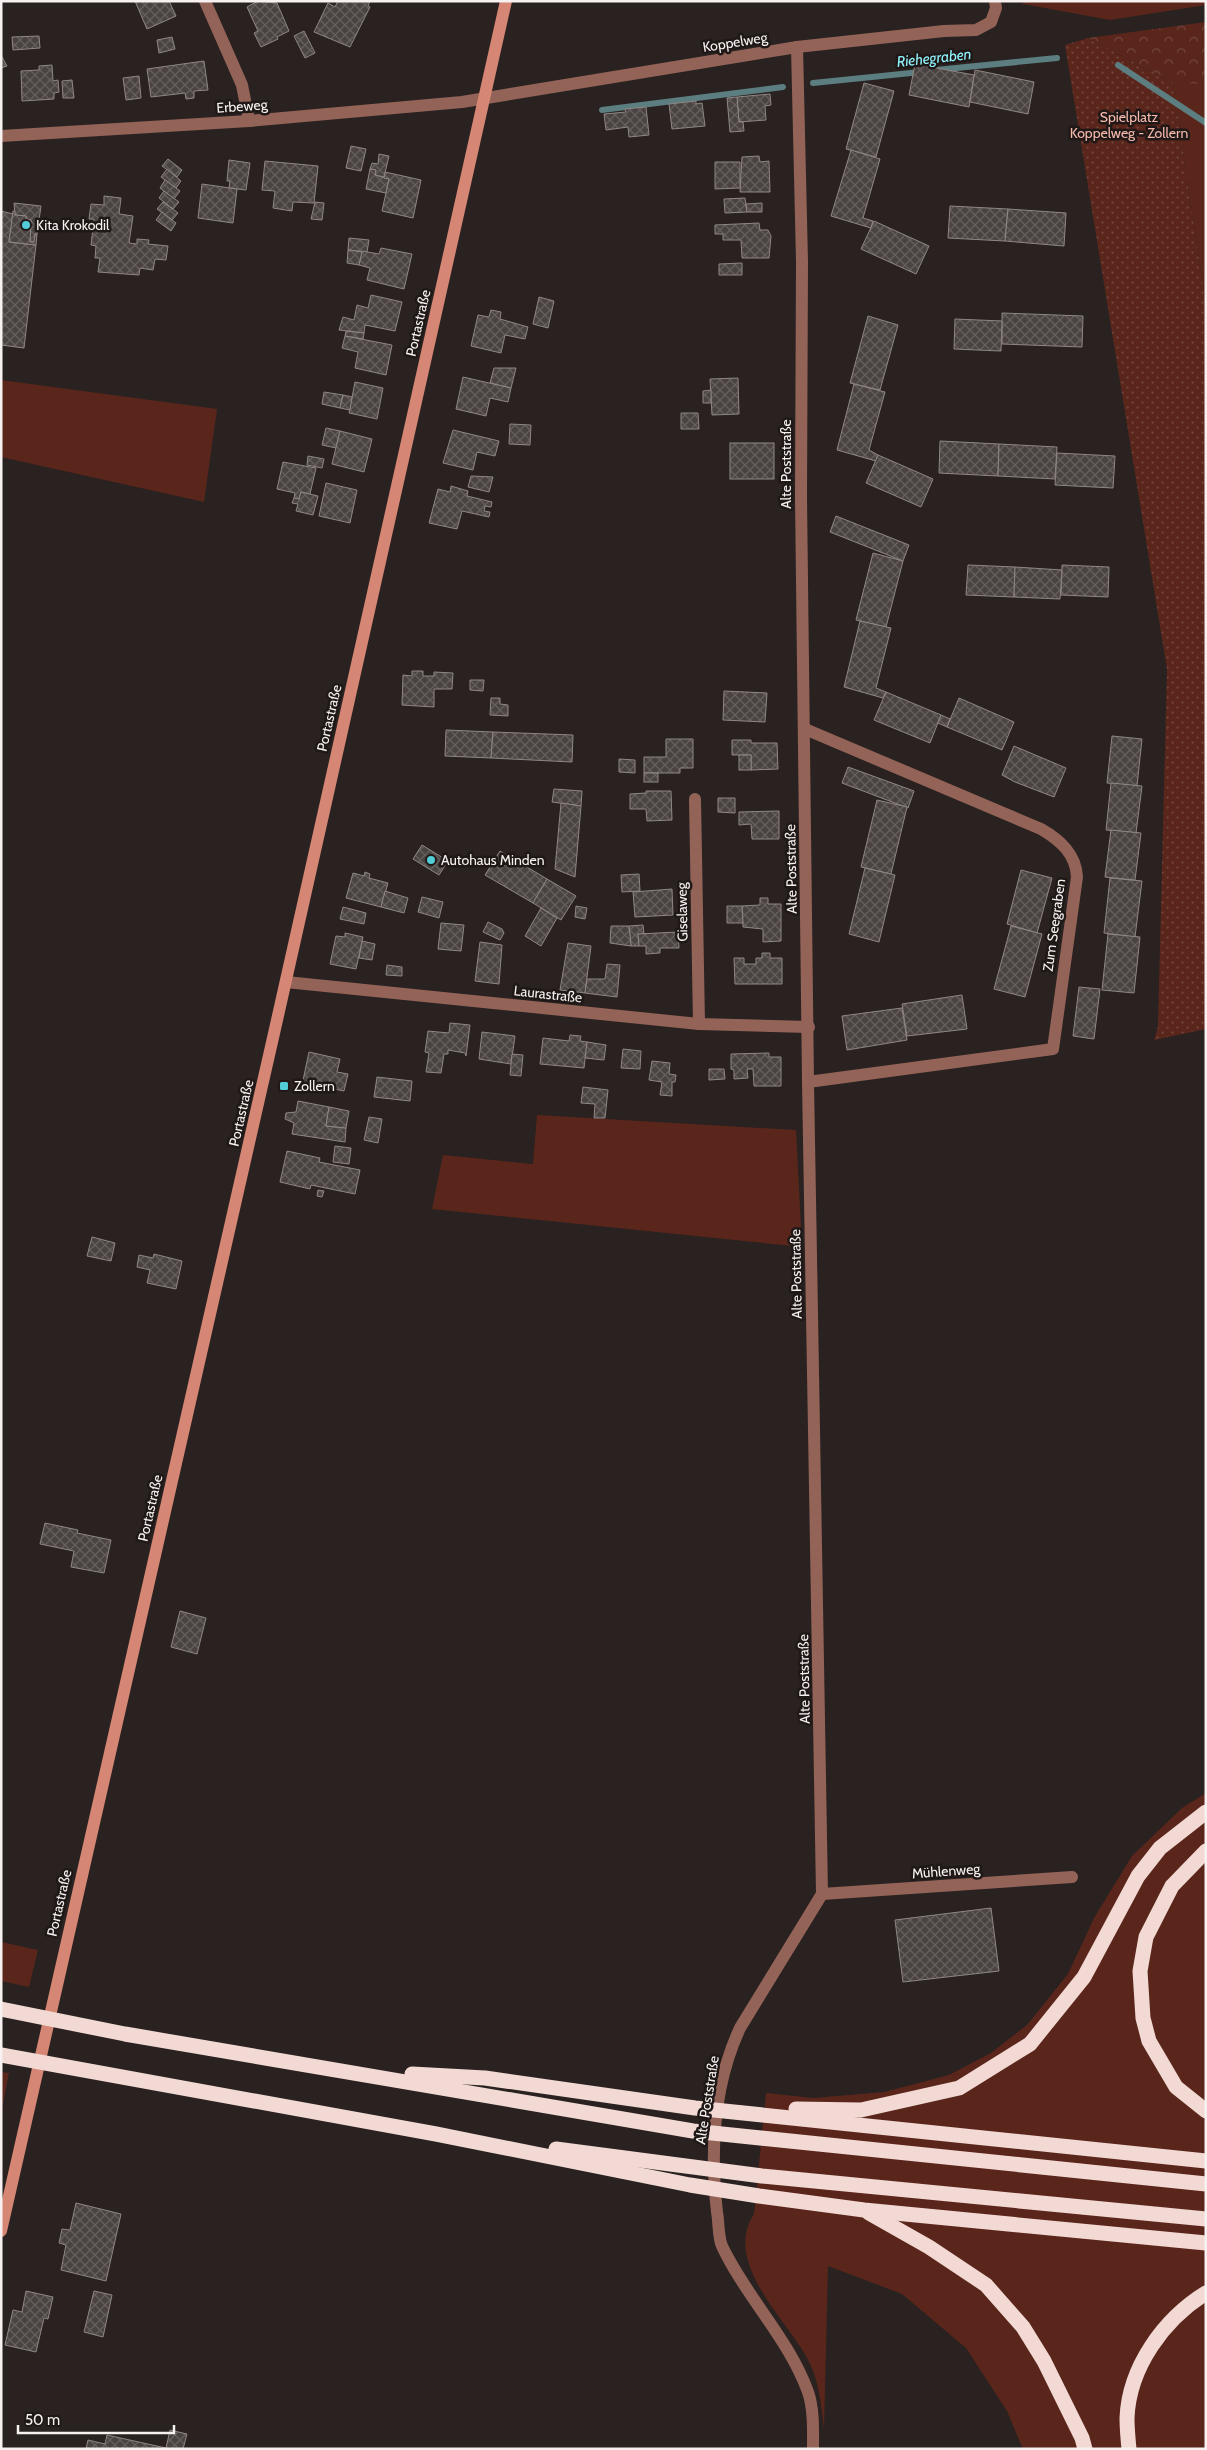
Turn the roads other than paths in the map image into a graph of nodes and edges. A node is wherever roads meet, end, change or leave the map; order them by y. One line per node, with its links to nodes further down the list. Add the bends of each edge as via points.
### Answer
1 (204, 1): 6 (street, via 242,85)
2 (506, 1): 5 (main road, Portastraße)
3 (995, 1): 4 (street, Koppelweg, via 991,22 976,30)
4 (797, 47): 5 (street, Koppelweg); 8 (street, Alte Poststraße)
5 (484, 98): 6 (street, Erbeweg); 10 (main road, Portastraße)
6 (249, 121): 7 (street, Erbeweg)
7 (1, 136)
8 (805, 729): 12 (street, Alte Poststraße); 13 (street, Zum Seegraben, via 1041,829 1066,848 1074,860 1076,877 1053,1049)
9 (695, 799): 11 (street, Giselaweg)
10 (286, 982): 11 (street, Laurastraße); 28 (main road, Portastraße)
11 (699, 1024): 12 (street, Laurastraße)
12 (809, 1027): 13 (street, Alte Poststraße)
13 (808, 1082): 17 (street, Alte Poststraße)
14 (1206, 1812): 22 (highway, via 1160,1848 1138,1876 1084,1977 1030,2044 959,2088 861,2110)
15 (1206, 1851): 21 (highway, via 1172,1886 1146,1937 1140,1971 1143,2018 1149,2041 1176,2087)
16 (1072, 1877): 17 (street, Mühlenweg)
17 (822, 1894): 31 (street, Alte Poststraße, via 730,2049 712,2143 721,2244 743,2285 791,2355 809,2394)
18 (1, 2009): 20 (highway, via 125,2034)
19 (1, 2055): 23 (highway)
20 (346, 2071): 22 (highway, via 485,2078 695,2108); 25 (highway, via 693,2131)
21 (1206, 2111)
22 (769, 2112): 24 (highway)
23 (436, 2134): 26 (highway, via 690,2185); 27 (highway, via 762,2176)
24 (1206, 2160)
25 (1206, 2184)
26 (864, 2210): 29 (highway); 32 (highway, via 929,2247 986,2285 1023,2326 1044,2360)
27 (1206, 2218)
28 (1, 2231)
29 (1206, 2243)
30 (1206, 2293): 33 (highway, via 1190,2303 1157,2337 1136,2377 1127,2417)
31 (813, 2449)
32 (1085, 2449)
33 (1128, 2449)

